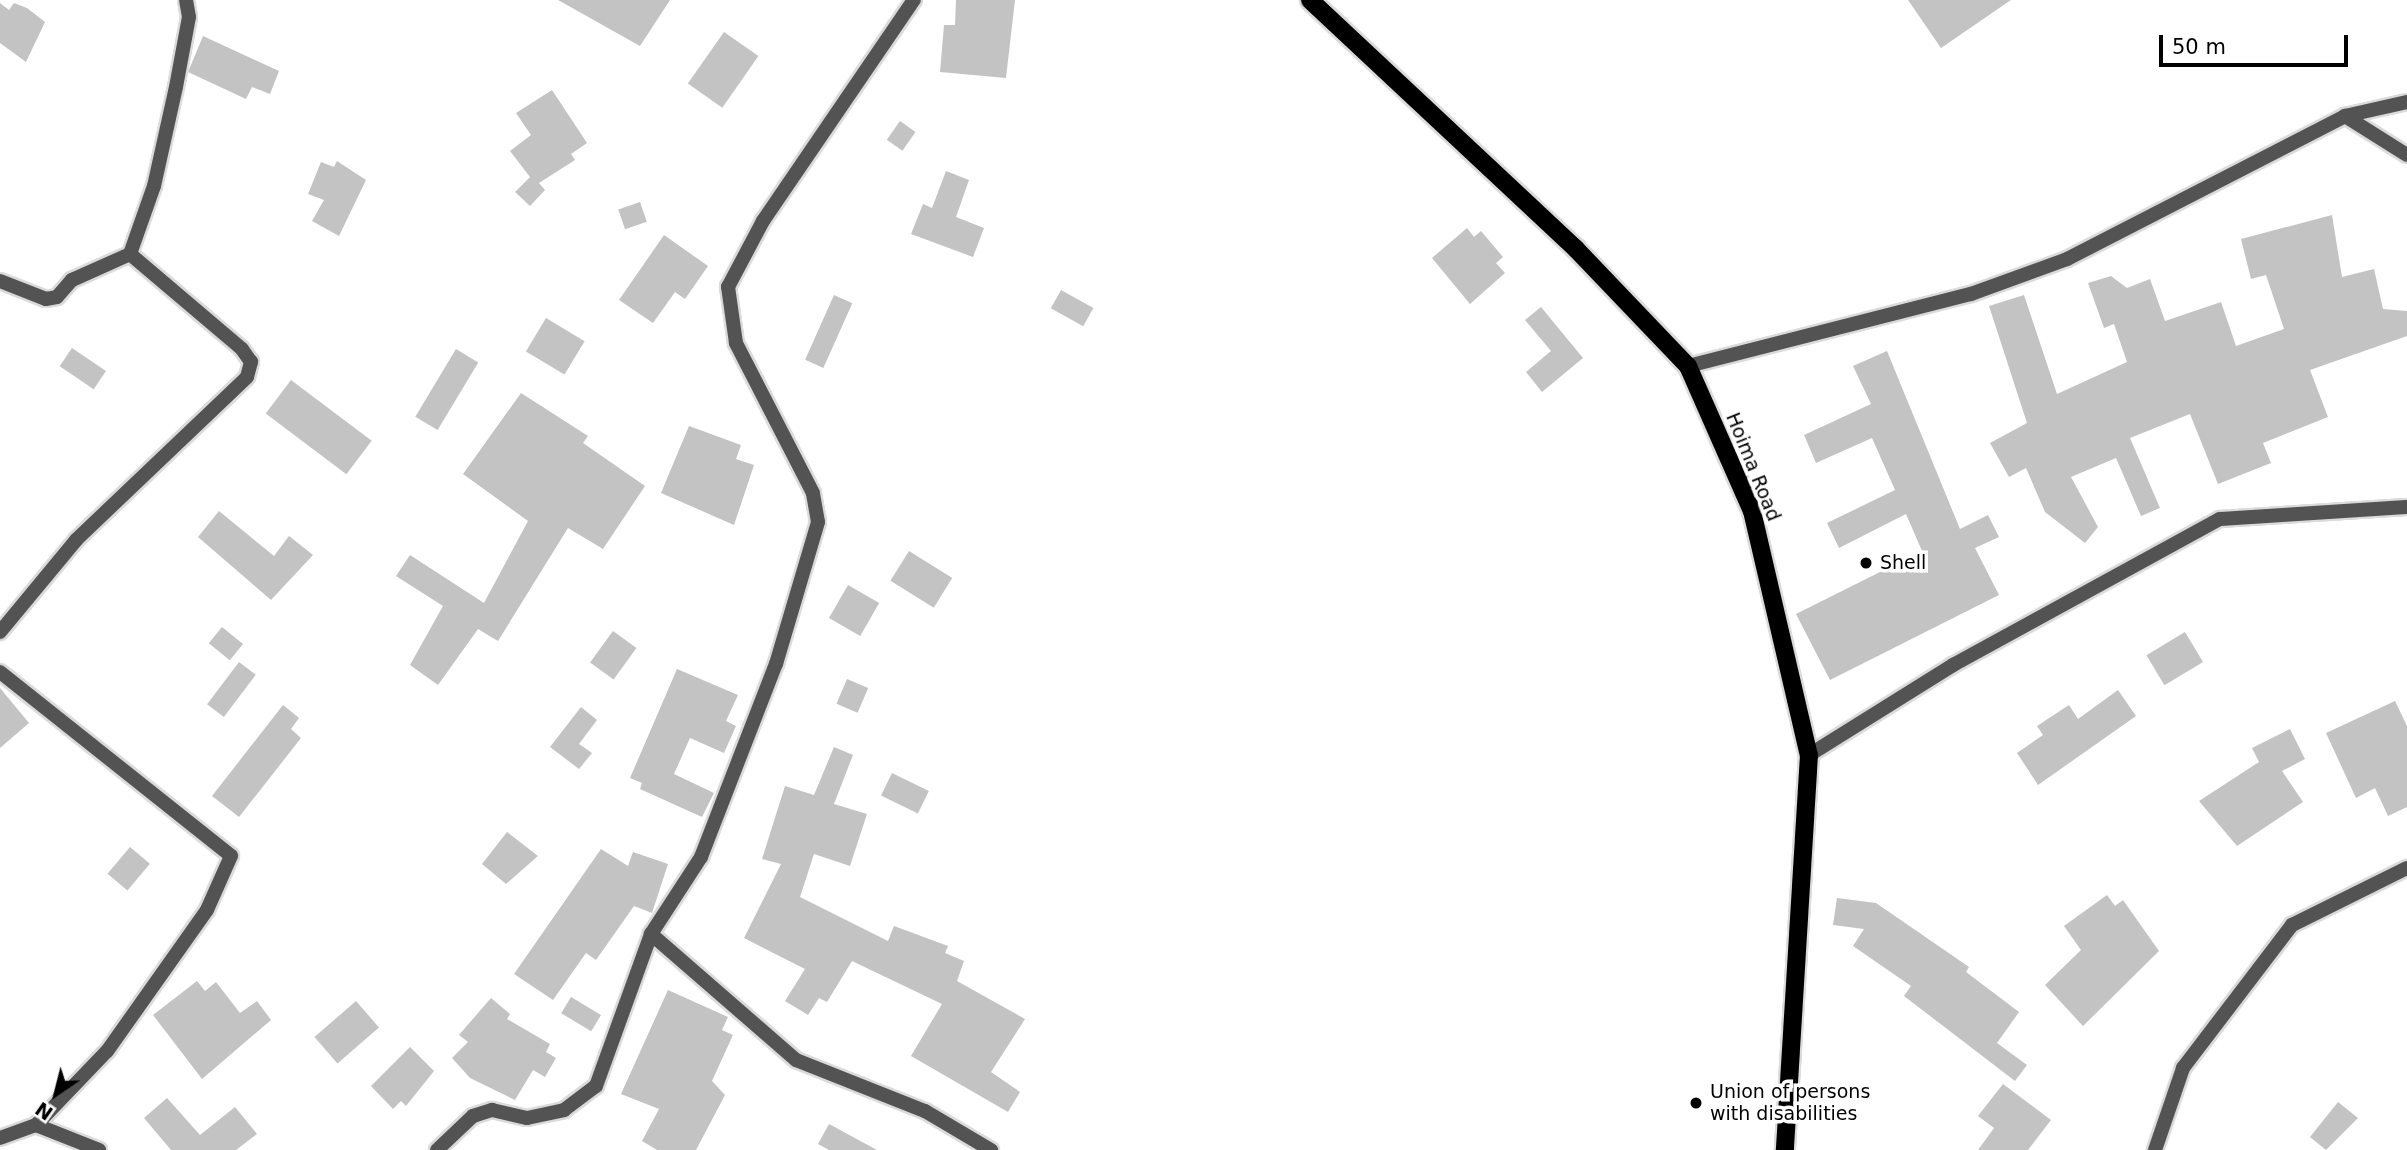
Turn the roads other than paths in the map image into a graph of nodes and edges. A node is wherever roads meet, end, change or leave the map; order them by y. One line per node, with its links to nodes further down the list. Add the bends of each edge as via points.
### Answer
1 (186, 0): 7 (street, via 189,17 160,161)
2 (914, 0): 15 (street, via 763,221 728,287 736,343 813,492 818,522 776,664 701,857)
3 (1310, 0): 9 (main road, Hoima Road, via 1576,248)
4 (2407, 102): 5 (street)
5 (2345, 116): 6 (street); 9 (street, via 2067,259 1971,294)
6 (2407, 155)
7 (130, 254): 8 (street, via 72,280 57,297 46,299); 11 (street, via 242,349 251,362 247,377 76,540)
8 (0, 281)
9 (1688, 366): 13 (main road, Hoima Road, via 1752,511)
10 (2407, 507): 13 (street, via 2220,519 1953,665)
11 (0, 632)
12 (0, 672): 16 (street, via 231,856 207,910 107,1051)
13 (1809, 755): 21 (main road, Hoima Road)
14 (2407, 868): 22 (street, via 2292,925 2183,1068)
15 (651, 934): 19 (street, via 596,1086 564,1110 527,1118 492,1110 473,1116); 20 (street, via 796,1060 925,1111)
16 (36, 1125): 17 (street); 18 (street)
17 (0, 1138)
18 (99, 1150)
19 (438, 1150)
20 (991, 1150)
21 (1785, 1150)
22 (2155, 1150)

